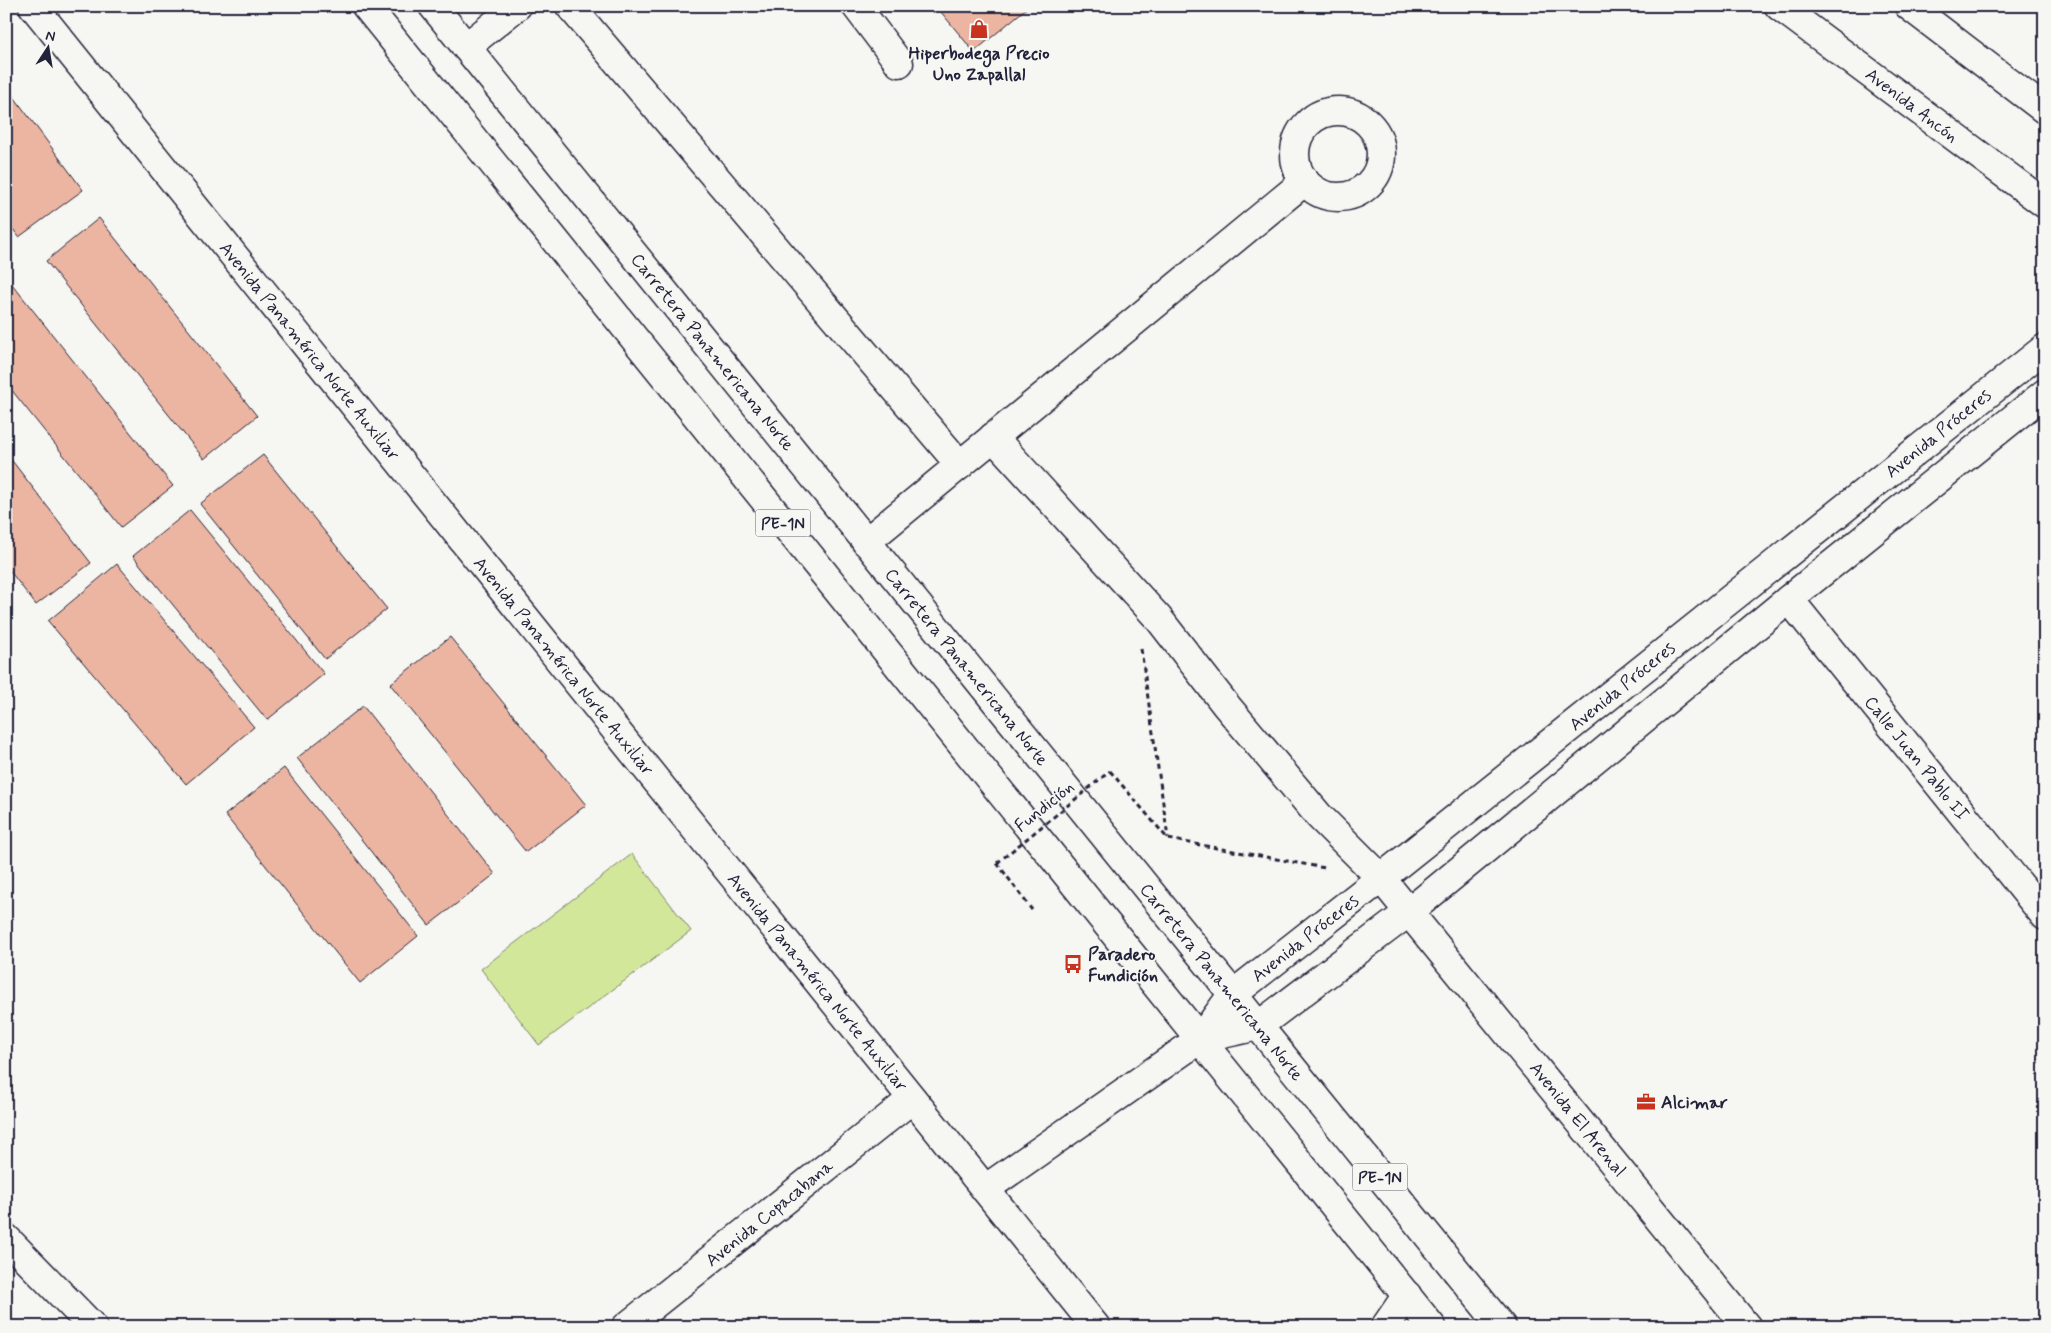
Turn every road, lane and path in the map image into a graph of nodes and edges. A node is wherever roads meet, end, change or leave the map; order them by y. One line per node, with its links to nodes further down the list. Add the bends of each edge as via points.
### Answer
1 (33, 6): 30 (main road, Avenida Panamérica Norte Auxiliar)
2 (366, 6): 29 (main road, PE-1N)
3 (433, 6): 9 (main road, Carretera Panamericana Norte / PE-1N)
4 (517, 6): 9 (main road)
5 (570, 6): 17 (main road)
6 (856, 6): 10 (main road)
7 (1779, 6): 13 (main road, Avenida Ancón)
8 (1909, 6): 11 (main road)
9 (466, 47): 18 (main road, Carretera Panamericana Norte / PE-1N)
10 (899, 63)
11 (2045, 110)
12 (1305, 181): 16 (main road)
13 (2045, 204)
14 (2045, 348): 23 (main road, Avenida Próceres)
15 (2045, 392): 19 (main road, Avenida Próceres)
16 (993, 437): 17 (main road); 23 (main road, Avenida El Arenal, via 1159,619 1319,816)
17 (960, 465): 18 (main road)
18 (866, 542): 27 (main road, Carretera Panamericana Norte / PE-1N)
19 (1789, 599): 25 (main road, Avenida Próceres); 26 (main road, Calle Juan Pablo II)
20 (1140, 640): 21 (path)
21 (1168, 839): 22 (path); 24 (path, Fundición, bridge, via 1110,771 996,863)
22 (1329, 869)
23 (1381, 878): 25 (main road, Avenida El Arenal); 27 (main road, Avenida Próceres)
24 (1032, 910)
25 (1409, 912): 28 (main road, Avenida Próceres); 40 (main road, Avenida El Arenal)
26 (2045, 916)
27 (1232, 995): 28 (main road, Carretera Panamericana Norte / PE-1N); 29 (main road, Avenida Próceres)
28 (1258, 1026): 29 (main road, Avenida Próceres); 39 (main road, Carretera Panamericana Norte / PE-1N)
29 (1200, 1040): 31 (main road); 33 (main road, PE-1N)
30 (912, 1099): 31 (main road, Avenida Panamérica Norte Auxiliar); 35 (main road, Avenida Copacabana)
31 (985, 1189): 36 (main road, Avenida Panamérica Norte Auxiliar)
32 (6, 1238): 34 (main road)
33 (1406, 1295): 37 (main road); 38 (main road, PE-1N)
34 (93, 1327)
35 (626, 1327)
36 (1096, 1327)
37 (1385, 1327)
38 (1432, 1327)
39 (1502, 1327)
40 (1746, 1327)

